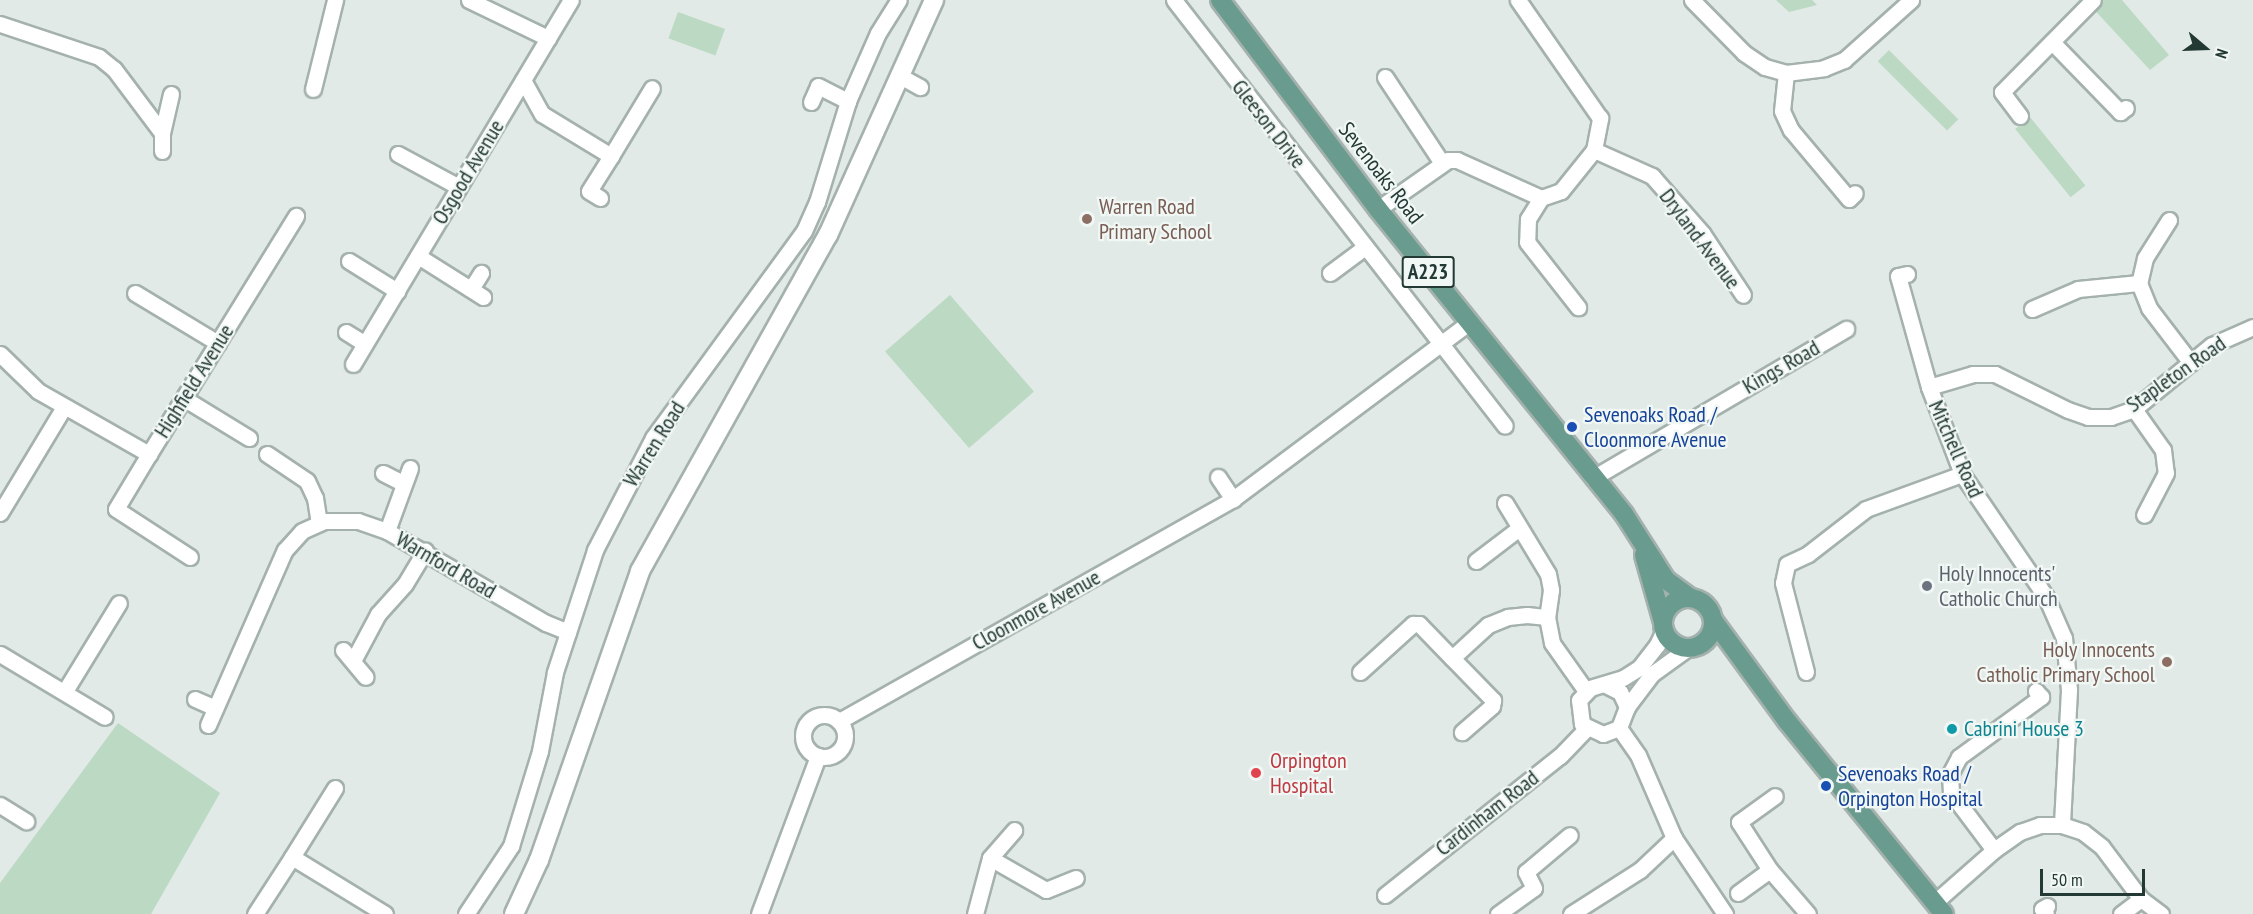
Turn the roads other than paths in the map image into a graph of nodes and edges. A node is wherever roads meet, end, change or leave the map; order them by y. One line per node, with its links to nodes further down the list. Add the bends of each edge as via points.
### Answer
1 (335, 0): 21 (street)
2 (469, 0): 13 (street)
3 (571, 0): 13 (street, Osgood Avenue)
4 (899, 0): 23 (street, Warren Road, via 878,33)
5 (934, 0): 16 (street)
6 (1174, 0): 40 (street, Gleeson Drive)
7 (1220, 0): 37 (main road, Sevenoaks Road / A223)
8 (1518, 0): 28 (street, via 1600,118)
9 (1692, 0): 15 (street, via 1744,53 1765,67)
10 (2093, 0): 14 (street)
11 (1904, 2): 15 (street, via 1863,46 1824,68)
12 (0, 24): 27 (street, via 99,57 114,69)
13 (548, 38): 18 (street, Osgood Avenue)
14 (2052, 42): 25 (street, via 2120,112); 26 (street, via 2002,92)
15 (1786, 73): 34 (street, via 1782,111 1791,130 1849,199)
16 (900, 76): 19 (street); 134 (street, via 825,241 640,571 539,860)
17 (1385, 77): 32 (street)
18 (523, 80): 31 (street, via 542,114); 33 (street, Osgood Avenue)
19 (920, 87)
20 (652, 88): 31 (street)
21 (313, 89)
22 (171, 94): 27 (street)
23 (848, 101): 24 (street, via 818,86); 92 (street, Warren Road, via 818,202 804,231 653,438 595,550)
24 (811, 102)
25 (2126, 108)
26 (2020, 116)
27 (162, 133): 29 (street)
28 (1594, 150): 36 (street, via 1561,191); 49 (street, Dryland Avenue, via 1652,176 1702,234)
29 (162, 151)
30 (398, 154): 33 (street)
31 (611, 156): 35 (street, via 589,191)
32 (1442, 162): 36 (street, via 1457,160); 37 (street)
33 (459, 187): 41 (street, Osgood Avenue)
34 (1855, 193)
35 (600, 198)
36 (1541, 198): 50 (street, via 1528,219 1527,242)
37 (1378, 209): 52 (main road, Sevenoaks Road / A223)
38 (296, 216): 56 (street, Highfield Avenue)
39 (2169, 220): 46 (street, via 2145,258)
40 (1365, 247): 44 (street); 58 (street, Gleeson Drive)
41 (418, 256): 43 (street, via 477,293); 47 (street, Osgood Avenue)
42 (349, 261): 47 (street)
43 (481, 273)
44 (1330, 273)
45 (1907, 274): 62 (street, Mitchell Road, via 1898,276)
46 (2139, 283): 51 (street, via 2078,290); 60 (street, via 2149,308)
47 (397, 291): 57 (street, Osgood Avenue)
48 (135, 293): 56 (street)
49 (1743, 295)
50 (1578, 306)
51 (2031, 309)
52 (1468, 323): 58 (street, Cloonmore Avenue); 74 (main road, Sevenoaks Road / A223)
53 (2253, 327): 60 (street, Stapleton Road, via 2212,345)
54 (1846, 329): 74 (street, Kings Road)
55 (346, 332): 57 (street)
56 (218, 343): 63 (street, Highfield Avenue)
57 (365, 344): 61 (street, Osgood Avenue)
58 (1438, 345): 66 (street, Gleeson Drive); 76 (street, Cloonmore Avenue)
59 (0, 354): 64 (street, Highfield Avenue, via 38,391)
60 (2191, 363): 65 (street, Stapleton Road)
61 (353, 364)
62 (1929, 387): 65 (street, Stapleton Road, via 1984,373 2006,377 2088,417 2111,417); 72 (street, Mitchell Road)
63 (185, 399): 67 (street); 68 (street, Highfield Avenue)
64 (64, 407): 68 (street, Highfield Avenue); 78 (street)
65 (2134, 409): 79 (street, via 2163,450 2166,473)
66 (1505, 426)
67 (249, 438)
68 (149, 454): 85 (street, via 116,509)
69 (267, 454): 80 (street, via 307,481)
70 (410, 468): 75 (street)
71 (383, 473): 75 (street)
72 (1962, 474): 98 (street, via 1866,509 1808,554 1787,564 1783,583); 118 (street, Mitchell Road, via 2046,597 2064,638 2069,690)
73 (1218, 477): 76 (street)
74 (1593, 478): 83 (main road, Sevenoaks Road / A223)
75 (402, 483): 82 (street)
76 (1233, 499): 108 (street, Cloonmore Avenue)
77 (1505, 503): 81 (street)
78 (0, 513)
79 (2144, 515)
80 (319, 522): 82 (street, Warnford Road, via 339,518); 106 (street, via 302,531 285,550)
81 (1518, 529): 86 (street); 89 (street, via 1548,574 1551,590)
82 (387, 531): 84 (street, Warnford Road)
83 (1641, 541): 87 (main road, Sevenoaks Road / A223, via 1672,587); 91 (main road, Sevenoaks Road / A223)
84 (425, 551): 92 (street, Warnford Road, via 546,623); 99 (street, via 405,584 348,655)
85 (190, 557)
86 (1476, 561)
87 (1691, 598): 90 (main road, A223, via 1706,605); 91 (main road, via 1669,606)
88 (119, 603): 101 (street)
89 (1547, 617): 95 (street, via 1518,615 1498,620); 102 (street, via 1552,643)
90 (1713, 620): 93 (main road, via 1709,636); 96 (main road, A223)
91 (1663, 626): 93 (main road, A223, via 1673,643); 100 (street, via 1657,645 1639,668)
92 (568, 632): 133 (street, Warren Road, via 540,751 511,846)
93 (1692, 647): 96 (main road, A223, via 1718,650); 105 (street, via 1652,674)
94 (0, 654): 101 (street)
95 (1452, 658): 97 (street, via 1419,624 1413,624); 112 (street, via 1493,700 1492,706)
96 (1744, 666): 130 (main road, A223)
97 (1360, 672)
98 (1806, 672)
99 (366, 677)
100 (1606, 685): 102 (street); 105 (street, via 1620,692)
101 (65, 691): 107 (street)
102 (1586, 691): 111 (street, via 1577,708)
103 (2036, 691): 122 (street, via 2041,697 1959,757 1950,774 1951,793)
104 (195, 699): 106 (street)
105 (1627, 707): 110 (street)
106 (215, 708): 109 (street)
107 (105, 717)
108 (839, 721): 113 (street, via 845,733 842,747 832,756); 113 (street, Cloonmore Avenue, via 820,716 808,723 804,742)
109 (208, 725)
110 (1619, 728): 111 (street, via 1603,734); 121 (street, via 1638,755)
111 (1586, 729): 128 (street, Cardinham Road, via 1560,756)
112 (1462, 732)
113 (818, 756): 135 (street)
114 (335, 788): 123 (street)
115 (1775, 796): 125 (street, via 1739,822)
116 (0, 805): 117 (street)
117 (26, 821)
118 (2062, 825): 122 (street, via 2040,825); 129 (street, via 2083,832 2102,847)
119 (1014, 830): 124 (street)
120 (1570, 835): 137 (street, via 1526,872 1534,888)
121 (1674, 838): 138 (street, via 1640,870); 139 (street)
122 (1994, 849): 130 (street)
123 (292, 857): 131 (street); 132 (street)
124 (990, 858): 126 (street, via 1046,890); 136 (street)
125 (1770, 870): 127 (street); 140 (street)
126 (1076, 878)
127 (1738, 893)
128 (1385, 895)
129 (2141, 899): 141 (street); 142 (street)
130 (1939, 908)
131 (255, 914)
132 (385, 914)
133 (466, 914)
134 (514, 914)
135 (759, 914)
136 (975, 914)
137 (1498, 914)
138 (1571, 914)
139 (1725, 914)
140 (1808, 914)
141 (2121, 914)
142 (2161, 914)

